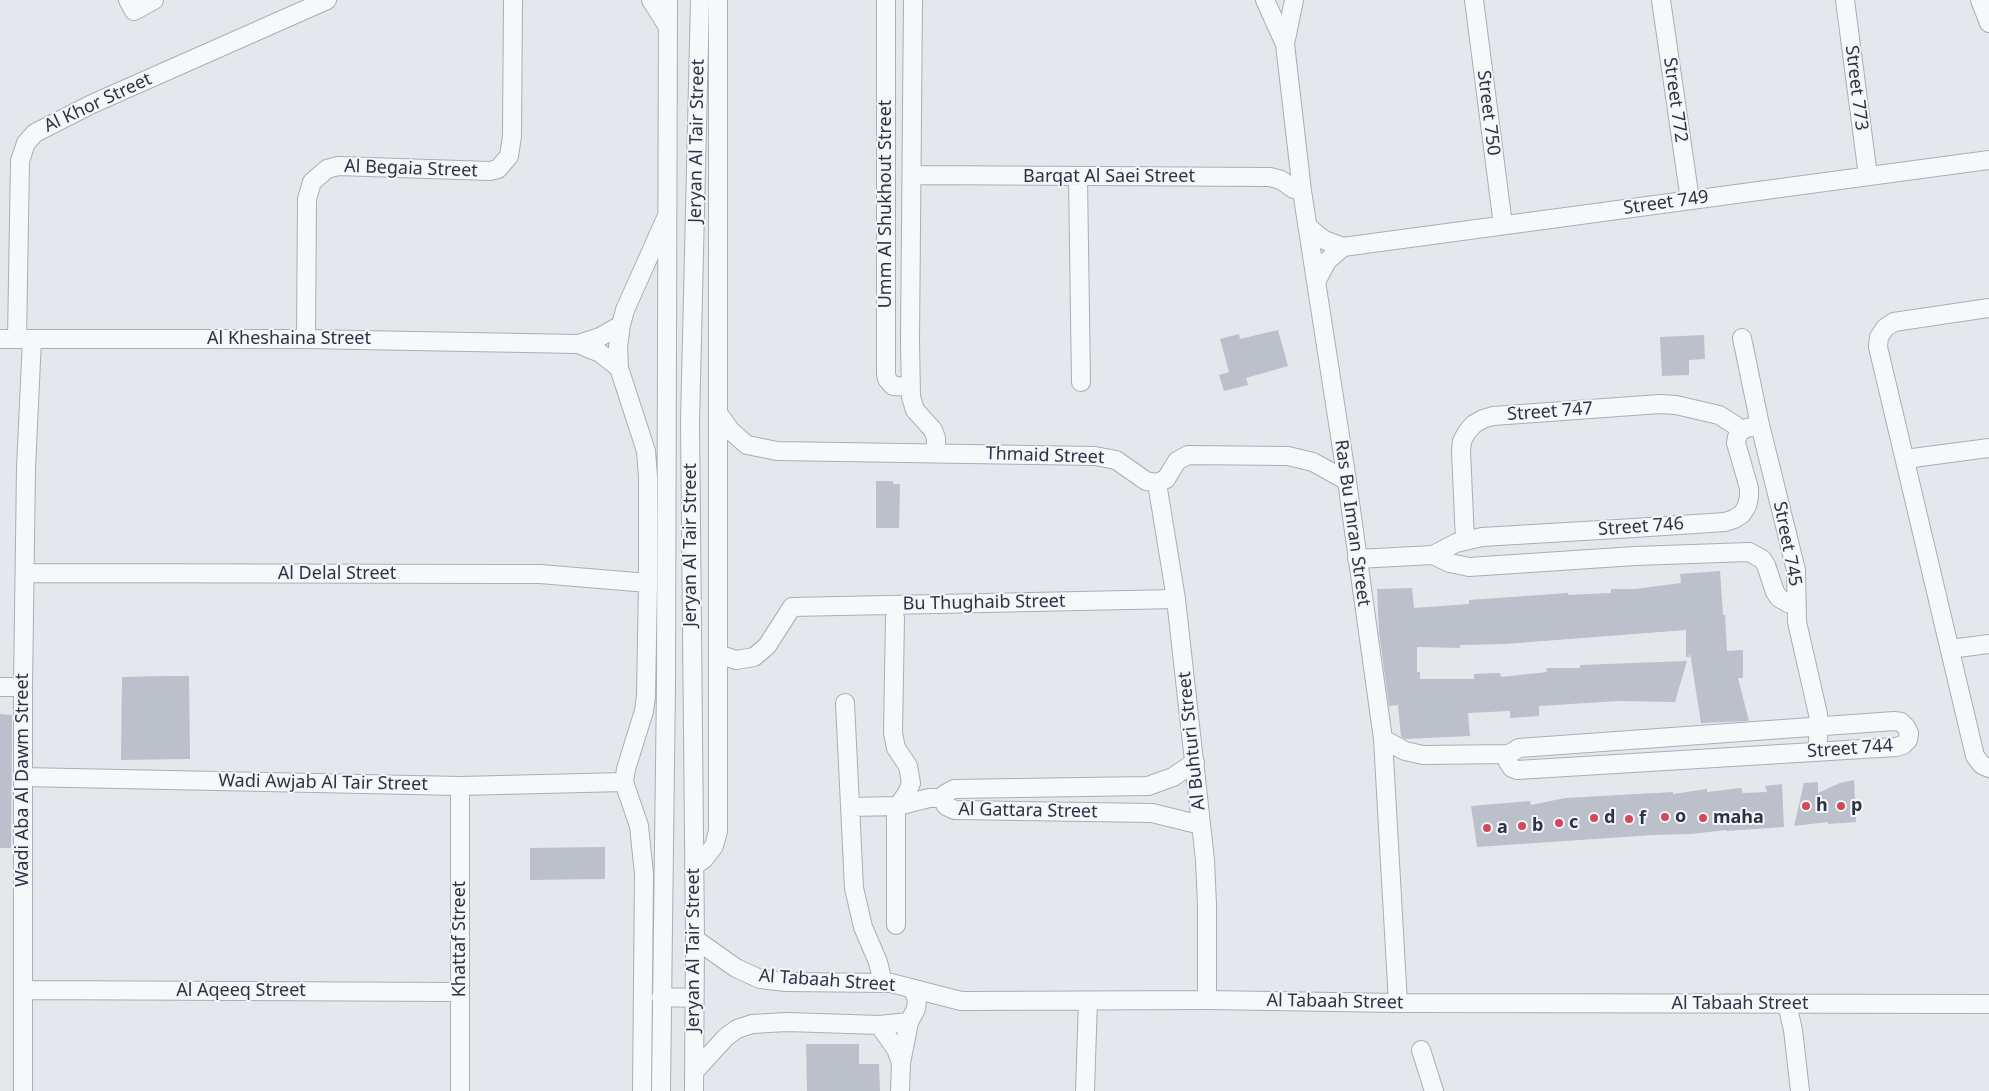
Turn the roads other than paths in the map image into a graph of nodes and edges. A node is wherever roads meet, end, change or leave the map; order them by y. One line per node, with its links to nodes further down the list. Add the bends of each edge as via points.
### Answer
1 (128, 0): 2 (street, via 134,11)
2 (154, 0)
3 (327, 0): 38 (street, Al Khor Street, via 92,104 35,133 26,142 20,161)
4 (513, 0): 39 (street, Al Begaia Street, via 509,156 498,169 490,171 338,166 328,169 312,182 306,212)
5 (651, 0): 18 (street)
6 (668, 0): 18 (street, Jeryan Al Tair Street)
7 (700, 0): 20 (street, Jeryan Al Tair Street)
8 (718, 0): 21 (street)
9 (886, 0): 31 (street, Umm Al Shukhout Street)
10 (913, 0): 23 (street, Umm Al Shukhout Street)
11 (1265, 0): 19 (street, Ras Bu Imran Street)
12 (1294, 0): 19 (street, Ras Bu Imran Street)
13 (1474, 0): 29 (street, Street 750)
14 (1661, 0): 27 (street, Street 772)
15 (1845, 0): 24 (street, Street 773)
16 (1980, 0): 17 (street)
17 (1989, 23)
18 (668, 27): 28 (street, Jeryan Al Tair Street)
19 (1285, 44): 26 (street, Ras Bu Imran Street)
20 (698, 105): 21 (street); 86 (street, Jeryan Al Tair Street, via 690,422)
21 (718, 105): 46 (street)
22 (1989, 160): 24 (street, Street 749)
23 (913, 175): 25 (street, Barqat Al Saei Street); 32 (street, Umm Al Shukhout Street)
24 (1868, 176): 27 (street, Street 749)
25 (1078, 177): 26 (street, Barqat Al Saei Street, via 1270,178); 44 (street)
26 (1302, 191): 30 (street, Ras Bu Imran Street)
27 (1690, 200): 29 (street, Street 749)
28 (669, 213): 36 (street, Jeryan Al Tair Street, via 632,292); 93 (street, Jeryan Al Tair Street)
29 (1503, 225): 33 (street, Street 749)
30 (1308, 227): 33 (street, via 1324,240); 34 (street, Ras Bu Imran Street)
31 (887, 233): 32 (street); 41 (street, Umm Al Shukhout Street)
32 (912, 233): 40 (street, Umm Al Shukhout Street)
33 (1343, 247): 34 (street, via 1327,261)
34 (1317, 280): 55 (street, Ras Bu Imran Street)
35 (1989, 308): 52 (street, via 1894,322 1879,337 1878,347)
36 (620, 326): 42 (street, Al Kheshaina Street); 43 (street, Jeryan Al Tair Street)
37 (1742, 338): 47 (street, Street 745)
38 (17, 339): 39 (street, Al Kheshaina Street); 54 (street, Al Khor Street)
39 (306, 339): 42 (street, Al Kheshaina Street)
40 (910, 341): 41 (street); 45 (street, Umm Al Shukhout Street)
41 (886, 342): 45 (street, Umm Al Shukhout Street, via 887,379 893,386)
42 (578, 344): 43 (street, Al Kheshaina Street, via 600,353)
43 (619, 368): 63 (street, Jeryan Al Tair Street, via 648,463)
44 (1081, 382)
45 (911, 387): 51 (street, Umm Al Shukhout Street, via 913,404 936,438)
46 (718, 413): 49 (street, via 731,432); 53 (street)
47 (1760, 425): 48 (street); 65 (street, Street 745, via 1796,570)
48 (1741, 432): 57 (street, Street 746, via 1736,443 1749,488 1747,506 1742,514 1725,522); 58 (street, Street 747, via 1719,415 1660,404 1483,419 1474,424 1462,441)
49 (747, 445): 51 (street, Thmaid Street, via 776,451); 53 (street, via 728,454)
50 (1989, 448): 52 (street)
51 (936, 453): 56 (street, Thmaid Street, via 1104,457 1116,460 1146,481)
52 (1905, 459): 68 (street)
53 (718, 464): 69 (street)
54 (26, 468): 62 (street, Wadi Aba Al Dawm Street)
55 (1347, 481): 56 (street, via 1303,458 1192,455 1180,458 1166,479); 61 (street, Ras Bu Imran Street)
56 (1156, 483): 64 (street, Al Buhturi Street)
57 (1634, 528): 58 (street, Street 746); 60 (street)
58 (1465, 540): 59 (street, Street 746)
59 (1433, 555): 60 (street, Street 746, via 1468,567); 61 (street, Street 746)
60 (1635, 556): 65 (street, Street 746, via 1749,552 1766,565 1779,598)
61 (1357, 560): 74 (street, Ras Bu Imran Street)
62 (26, 573): 63 (street, Al Delal Street, via 530,574); 71 (street, Wadi Aba Al Dawm Street)
63 (648, 583): 80 (street, Jeryan Al Tair Street, via 644,711)
64 (1176, 600): 69 (street, Bu Thughaib Street, via 792,607 768,646 754,657 736,660); 77 (street, Al Buhturi Street)
65 (1796, 604): 73 (street, Street 745)
66 (895, 618): 83 (street, via 893,733 896,748 908,766 911,783)
67 (1989, 644): 68 (street)
68 (1950, 649): 78 (street, via 1975,756)
69 (718, 654): 86 (street, via 718,831 714,846)
70 (0, 687): 71 (street)
71 (23, 687): 79 (street, Wadi Aba Al Dawm Street)
72 (844, 703): 84 (street)
73 (1819, 727): 75 (street, Street 745); 75 (street, Street 744, via 1901,722 1909,733 1908,740 1896,747); 76 (street, Street 744, via 1519,748)
74 (1383, 739): 76 (street, Street 744, via 1405,751 1423,755); 97 (street, Ras Bu Imran Street)
75 (1817, 752): 76 (street, Street 744, via 1517,770 1510,765)
76 (1509, 754)
77 (1195, 762): 82 (street, Al Gattara Street, via 1172,777 1148,786 954,789 948,791); 85 (street, Al Buhturi Street)
78 (1989, 768)
79 (23, 777): 81 (street, Wadi Awjab Al Tair Street); 90 (street, Wadi Aba Al Dawm Street)
80 (624, 782): 81 (street, Wadi Awjab Al Tair Street); 107 (street, via 639,826 644,874)
81 (460, 786): 92 (street, Khattaf Street)
82 (944, 798): 83 (street, via 929,798); 85 (street, Al Gattara Street, via 946,806 955,810 1152,814)
83 (898, 806): 84 (street); 87 (street)
84 (850, 807): 89 (street, via 854,888)
85 (1201, 825): 95 (street, Al Buhturi Street, via 1206,882)
86 (694, 866): 88 (street, Jeryan Al Tair Street)
87 (896, 926)
88 (695, 939): 89 (street, Al Tabaah Street, via 736,968 760,979); 94 (street, Jeryan Al Tair Street)
89 (883, 983): 91 (street, Al Tabaah Street)
90 (23, 990): 92 (street, Al Aqeeq Street); 105 (street, Wadi Aba Al Dawm Street)
91 (913, 990): 96 (street, Al Tabaah Street, via 961,1001); 100 (street, via 916,1009)
92 (460, 992): 106 (street, Khattaf Street)
93 (662, 997): 94 (street); 108 (street, Jeryan Al Tair Street)
94 (694, 998): 104 (street, Jeryan Al Tair Street)
95 (1207, 1000): 96 (street, Al Tabaah Street); 97 (street, Al Tabaah Street)
96 (1088, 1001): 111 (street)
97 (1398, 1003): 98 (street, Al Tabaah Street)
98 (1786, 1004): 99 (street, Al Tabaah Street); 113 (street, via 1793,1030)
99 (1989, 1004)
100 (909, 1022): 101 (street); 103 (street)
101 (879, 1025): 103 (street, via 896,1049); 104 (street, via 752,1024 726,1037)
102 (1421, 1050): 112 (street)
103 (901, 1064): 110 (street)
104 (694, 1072): 109 (street, Jeryan Al Tair Street)
105 (23, 1091)
106 (460, 1091)
107 (642, 1091)
108 (661, 1091)
109 (694, 1091)
110 (900, 1091)
111 (1085, 1091)
112 (1434, 1091)
113 (1800, 1091)

